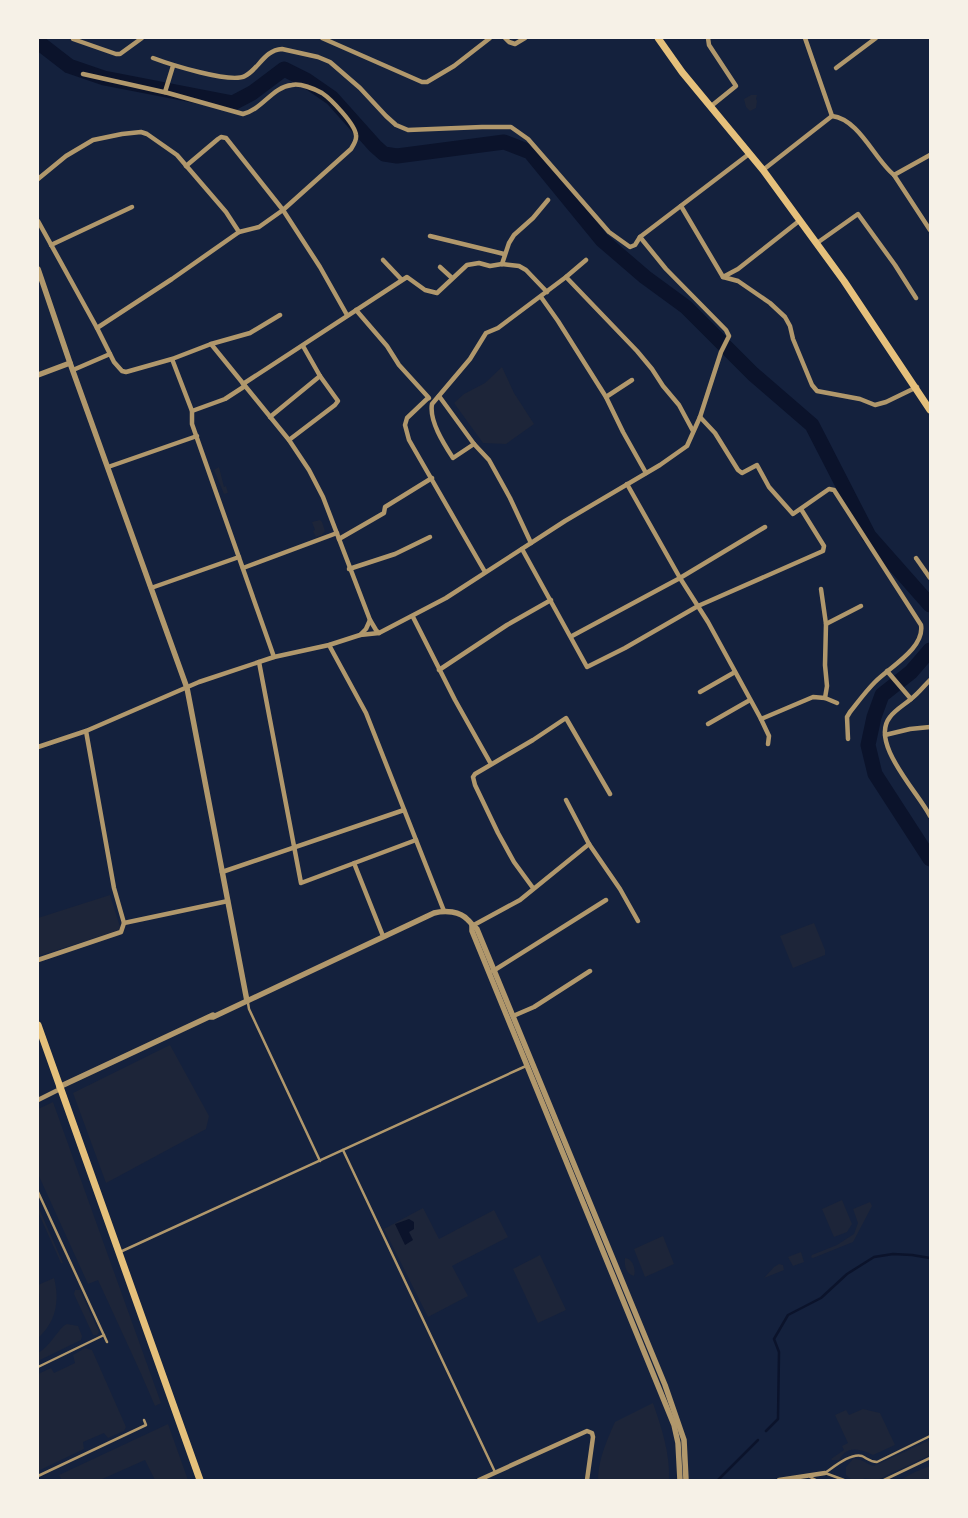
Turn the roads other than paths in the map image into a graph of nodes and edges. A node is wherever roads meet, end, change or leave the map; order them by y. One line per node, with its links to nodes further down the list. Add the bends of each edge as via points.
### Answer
1 (73, 38): 2 (street, via 120,54)
2 (142, 38)
3 (322, 38): 4 (street, via 427,82)
4 (490, 38)
5 (505, 38): 6 (street, via 515,44)
6 (525, 38)
7 (658, 38): 16 (main road)
8 (708, 38): 16 (street, via 709,45 736,86)
9 (805, 38): 17 (street)
10 (876, 38): 13 (street)
11 (153, 58): 12 (street)
12 (173, 66): 15 (street); 33 (street, via 242,77 278,49 318,57 330,62 360,88 396,125 408,130 511,128 528,139 609,232 630,247)
13 (836, 68)
14 (83, 74): 15 (street)
15 (165, 91): 27 (street, via 243,114 252,112 282,86 295,84 321,92 332,102 354,127 355,143)
16 (710, 107): 18 (main road)
17 (832, 116): 21 (street); 22 (street, via 851,125)
18 (749, 154): 21 (main road); 25 (street)
19 (930, 155): 22 (street)
20 (186, 166): 23 (street, via 177,155 141,132 93,140 66,156); 27 (street, via 224,137); 31 (street)
21 (763, 170): 29 (main road)
22 (894, 175): 30 (street)
23 (38, 179)
24 (548, 200): 36 (street, via 514,235)
25 (681, 206): 33 (street); 43 (street)
26 (132, 207): 35 (street)
27 (283, 210): 31 (street, via 259,227); 50 (street)
28 (38, 221): 35 (street)
29 (799, 221): 34 (main road); 43 (street)
30 (930, 230)
31 (239, 232): 52 (street)
32 (430, 236): 36 (street)
33 (640, 237): 71 (street, via 729,336)
34 (817, 244): 48 (street, via 858,214); 63 (main road)
35 (51, 245): 52 (street)
36 (504, 254): 39 (street)
37 (382, 260): 45 (street)
38 (586, 260): 42 (street)
39 (502, 264): 44 (street, via 467,265); 46 (street, via 526,270)
40 (440, 267): 44 (street)
41 (38, 269): 57 (street)
42 (566, 277): 46 (street); 72 (street, via 647,363 679,405)
43 (723, 277): 63 (street, via 738,281 785,317 817,391 875,405)
44 (452, 278): 45 (street, via 437,293 424,290 406,277)
45 (401, 280): 49 (street)
46 (547, 292): 47 (street)
47 (541, 296): 64 (street, via 498,328 486,333 470,359); 65 (street)
48 (916, 298)
49 (356, 310): 50 (street); 66 (street)
50 (347, 315): 54 (street)
51 (280, 316): 53 (street, via 250,333)
52 (97, 328): 55 (street)
53 (211, 344): 56 (street); 62 (street)
54 (303, 346): 60 (street); 62 (street)
55 (110, 354): 56 (street, via 118,368 126,372); 58 (street)
56 (172, 358): 69 (street)
57 (70, 363): 58 (street); 59 (street)
58 (73, 370): 76 (street)
59 (38, 375)
60 (320, 376): 70 (street); 74 (street, via 337,402)
61 (632, 380): 65 (street)
62 (244, 385): 69 (street, via 225,399); 70 (street)
63 (917, 388): 68 (main road)
64 (439, 396): 67 (street); 75 (street)
65 (606, 397): 77 (street)
66 (428, 398): 67 (street); 78 (street, via 407,418 405,425 409,440)
67 (432, 404): 75 (street, via 436,427 453,458)
68 (930, 410)
69 (192, 411): 73 (street)
70 (270, 417): 74 (street)
71 (700, 417): 72 (street); 80 (street, via 715,433 738,470 742,473 758,465 770,487 793,514)
72 (693, 431): 77 (street, via 687,446)
73 (196, 436): 76 (street); 87 (street)
74 (289, 440): 82 (street, via 314,478)
75 (474, 444): 85 (street, via 489,460)
76 (108, 467): 94 (street)
77 (646, 473): 79 (street)
78 (432, 478): 84 (street, via 385,507 378,517); 91 (street)
79 (627, 484): 85 (street); 92 (street)
80 (801, 509): 97 (street, via 824,546 823,551); 110 (street, via 828,489 834,490 916,616 921,629 918,640)
81 (765, 527): 92 (street)
82 (337, 533): 84 (street); 89 (street)
83 (430, 537): 90 (street, via 395,554)
84 (339, 539): 90 (street)
85 (531, 543): 86 (street)
86 (522, 549): 91 (street); 96 (street)
87 (239, 557): 89 (street); 94 (street)
88 (916, 558): 93 (street)
89 (243, 568): 106 (street)
90 (350, 569): 100 (street)
91 (485, 572): 99 (street)
92 (680, 578): 97 (street); 104 (street)
93 (930, 578)
94 (151, 588): 112 (street)
95 (821, 590): 101 (street)
96 (551, 600): 104 (street); 108 (street)
97 (698, 606): 104 (street, via 587,667); 109 (street)
98 (861, 606): 101 (street)
99 (413, 617): 102 (street); 108 (street)
100 (370, 620): 102 (street); 103 (street)
101 (826, 624): 115 (street)
102 (380, 633): 103 (street)
103 (360, 635): 105 (street)
104 (572, 636)
105 (329, 646): 106 (street); 129 (street, via 366,713)
106 (274, 657): 107 (street)
107 (259, 662): 112 (street); 133 (street)
108 (439, 670): 126 (street)
109 (735, 672): 113 (street); 116 (street)
110 (889, 673): 114 (street); 123 (street, via 867,691 850,712 847,717)
111 (930, 680): 114 (street)
112 (187, 688): 121 (street); 135 (street)
113 (700, 692)
114 (910, 697): 122 (street, via 889,717)
115 (825, 698): 117 (street); 118 (street, via 813,697)
116 (750, 700): 118 (street); 119 (street)
117 (837, 703)
118 (761, 719): 124 (street, via 769,736)
119 (708, 724)
120 (930, 728): 122 (street)
121 (86, 731): 125 (street); 141 (street, via 114,888)
122 (885, 735): 130 (street, via 894,763)
123 (848, 739)
124 (768, 744)
125 (38, 746)
126 (491, 764): 127 (street, via 566,718); 136 (street, via 475,774 473,780 514,862)
127 (610, 794)
128 (566, 800): 132 (street)
129 (404, 810): 131 (street); 133 (street)
130 (930, 816)
131 (416, 840): 134 (street); 139 (street)
132 (589, 844): 136 (street); 140 (street)
133 (294, 848): 134 (street, via 301,883); 135 (street)
134 (354, 862): 143 (street)
135 (222, 872): 138 (street)
136 (533, 888): 142 (street, via 520,900)
137 (606, 900): 146 (street)
138 (228, 901): 141 (street); 148 (street)
139 (444, 911): 142 (street, via 462,915); 143 (street)
140 (638, 921)
141 (124, 923): 144 (street, via 121,932)
142 (472, 926): 146 (street, via 477,929)
143 (383, 936): 148 (street)
144 (38, 960)
145 (590, 971): 149 (street, via 534,1007)
146 (491, 972): 147 (street)
147 (499, 991): 149 (street); 151 (street)
148 (247, 1000): 152 (street); 155 (lane)
149 (513, 1016): 151 (street)
150 (38, 1025): 152 (main road)
151 (529, 1064): 154 (lane); 159 (street)
152 (60, 1088): 153 (street); 157 (main road)
153 (38, 1100)
154 (343, 1150): 155 (lane); 165 (lane)
155 (320, 1160): 157 (lane)
156 (38, 1192): 158 (lane)
157 (119, 1253): 170 (main road)
158 (104, 1336): 160 (lane); 161 (lane)
159 (643, 1341): 173 (street, via 676,1430); 174 (street, via 681,1428)
160 (108, 1342)
161 (38, 1367)
162 (144, 1420): 167 (lane, via 146,1425)
163 (930, 1436): 166 (lane, via 877,1462 852,1456)
164 (930, 1458): 178 (lane)
165 (495, 1473): 171 (street); 172 (street, via 583,1432 591,1432 593,1440)
166 (825, 1473): 168 (street); 177 (lane)
167 (38, 1476)
168 (808, 1476): 169 (street); 176 (lane)
169 (792, 1479): 175 (street)
170 (200, 1480)
171 (479, 1480)
172 (587, 1480)
173 (680, 1480)
174 (686, 1480)
175 (779, 1480)
176 (816, 1480)
177 (844, 1480)
178 (884, 1480)

